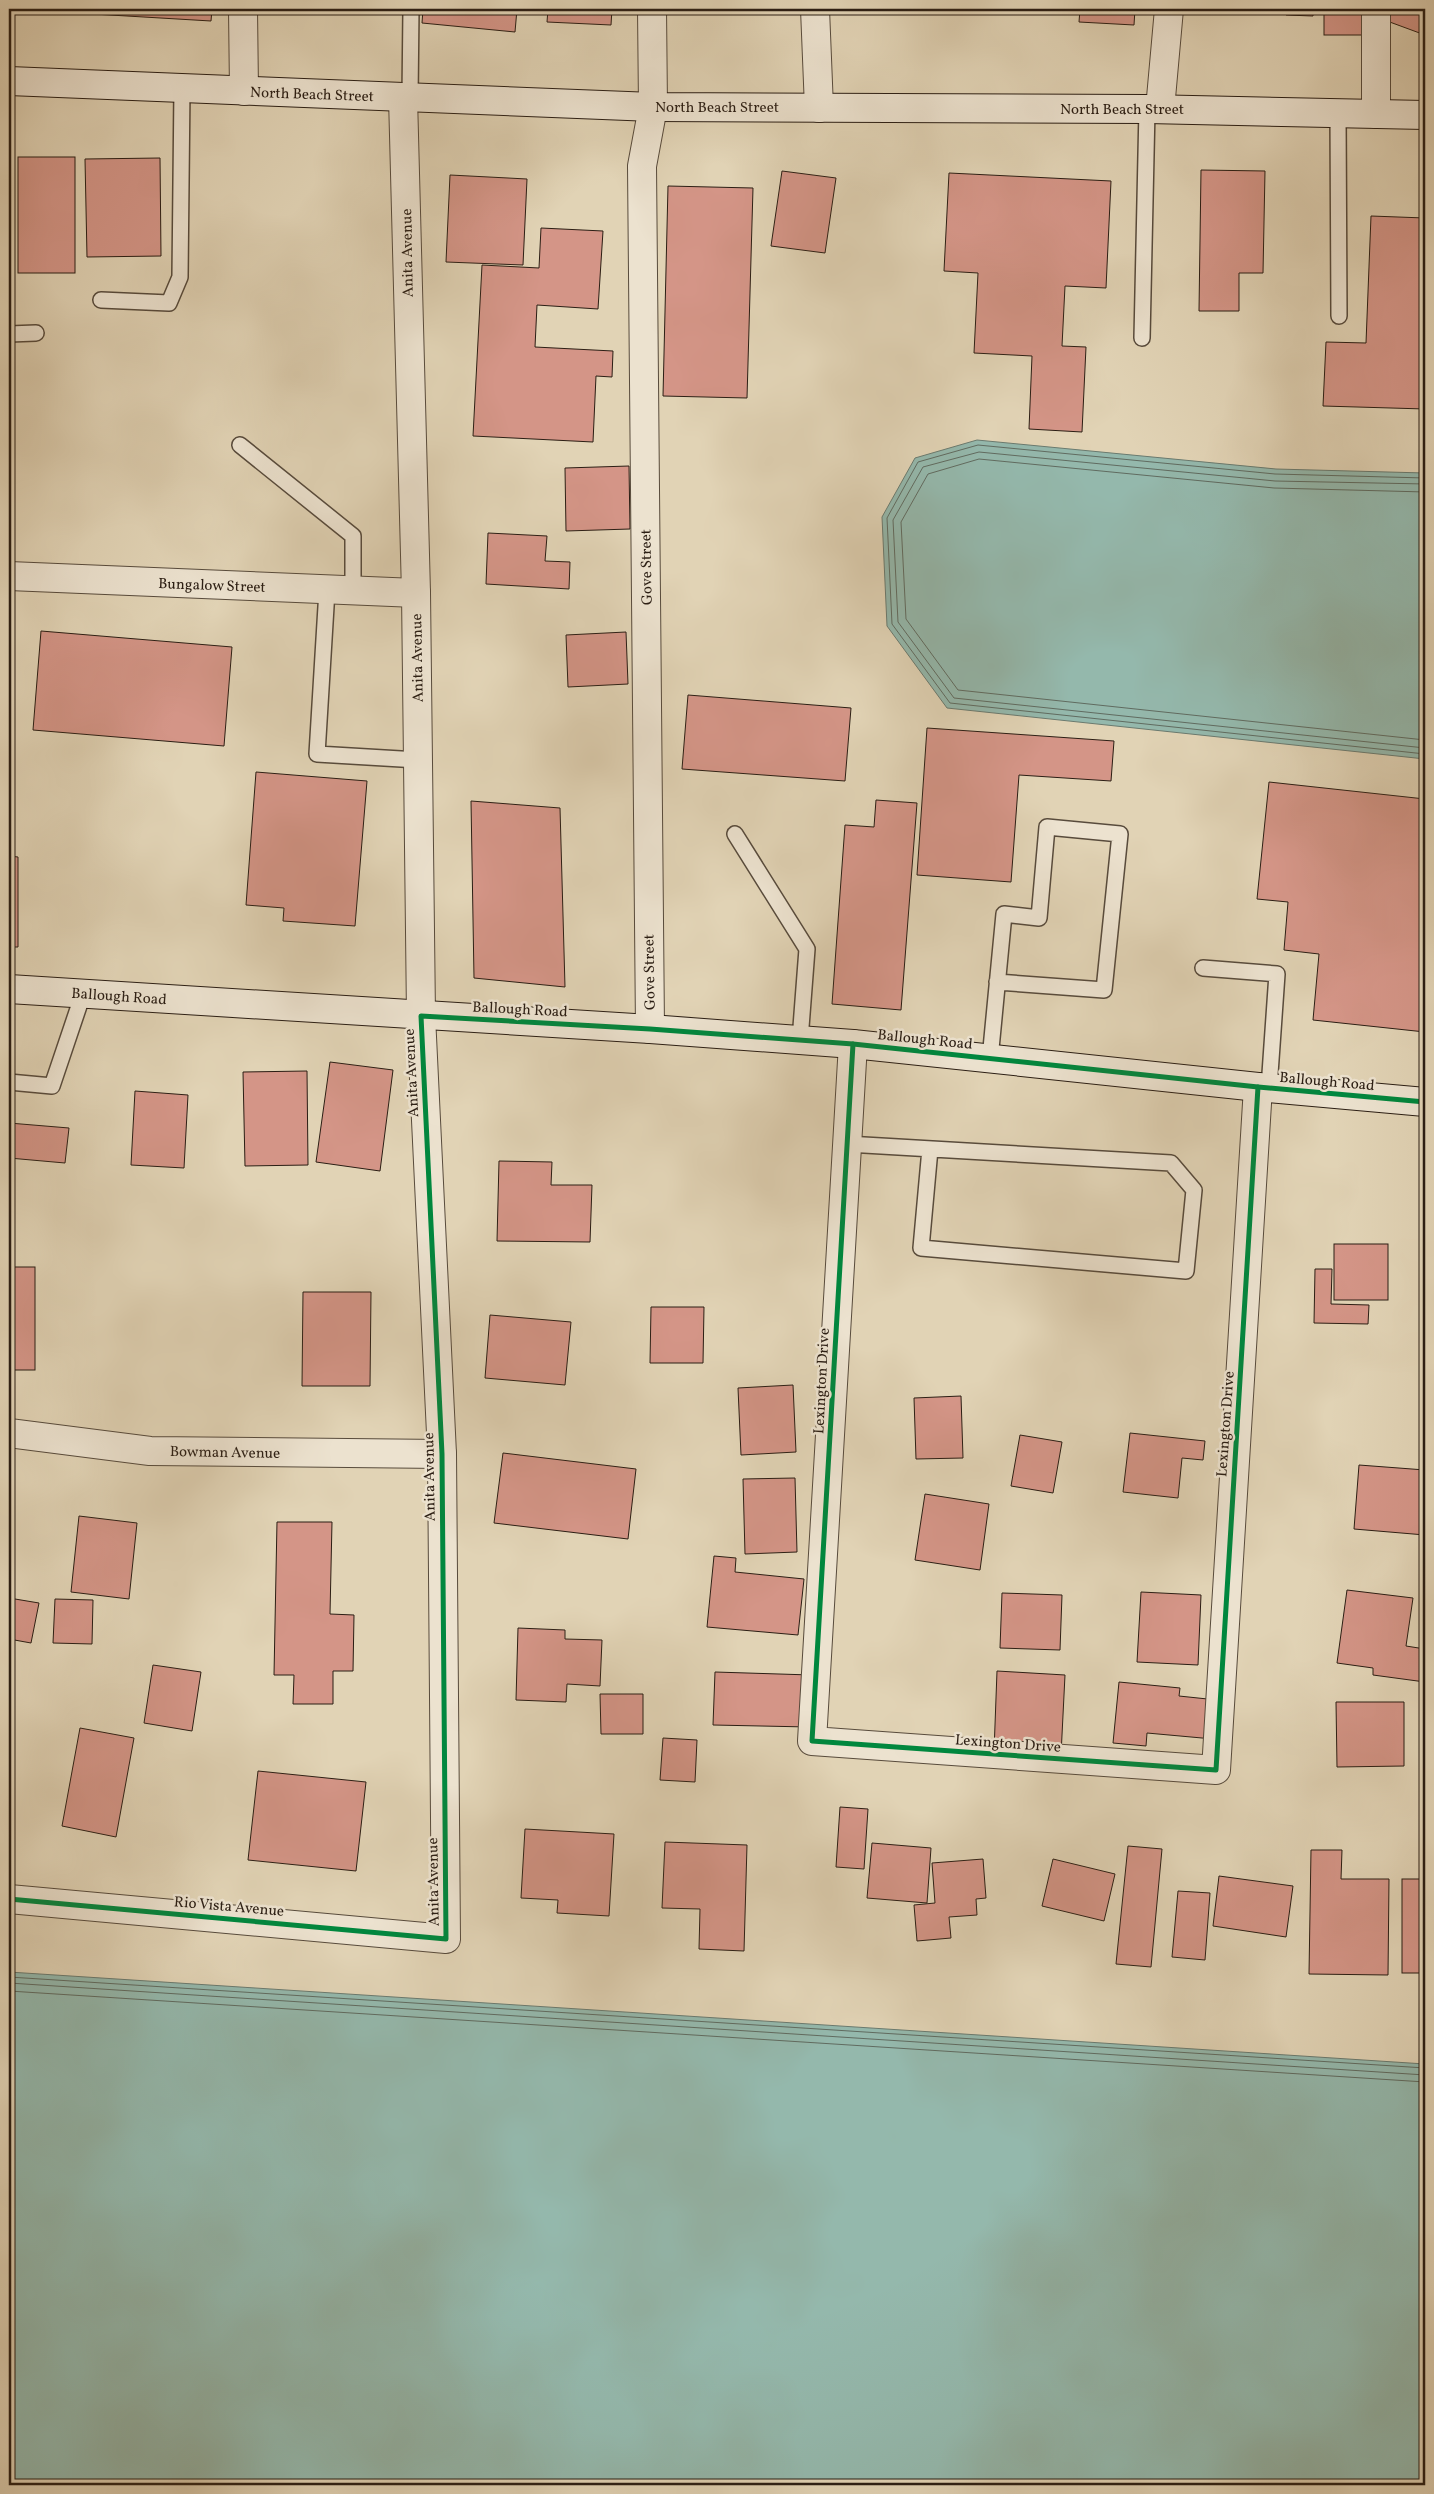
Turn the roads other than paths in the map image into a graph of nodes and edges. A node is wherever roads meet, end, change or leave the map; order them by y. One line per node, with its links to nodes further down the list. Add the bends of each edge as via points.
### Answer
1 (242, 9): 9 (street)
2 (412, 9): 10 (lane)
3 (652, 9): 11 (street, Gove Street)
4 (815, 9): 12 (street)
5 (1169, 9): 13 (street)
6 (1376, 9): 15 (street)
7 (9, 81): 8 (street, North Beach Street)
8 (182, 88): 9 (street, North Beach Street); 17 (lane, via 180,277 169,303)
9 (244, 91): 10 (street, North Beach Street)
10 (407, 97): 11 (street, North Beach Street); 25 (street, Anita Avenue)
11 (654, 107): 12 (street, North Beach Street); 33 (street, Gove Street, via 642,166)
12 (819, 108): 13 (street, North Beach Street)
13 (1154, 109): 14 (street, North Beach Street); 21 (lane)
14 (1338, 113): 15 (street, North Beach Street); 18 (lane)
15 (1376, 114): 16 (street, North Beach Street)
16 (1425, 115)
17 (101, 300)
18 (1338, 316)
19 (36, 333): 20 (lane)
20 (9, 334)
21 (1142, 338)
22 (240, 445): 24 (lane, via 353,536)
23 (9, 576): 24 (street, Bungalow Street)
24 (340, 590): 25 (street, Bungalow Street); 26 (lane, via 317,754)
25 (416, 593): 26 (street, Anita Avenue)
26 (418, 760): 32 (street, Anita Avenue)
27 (735, 834): 34 (lane, via 807,949)
28 (1203, 968): 38 (lane, via 1277,974)
29 (997, 982): 29 (lane, via 1104,990 1120,834 1047,827 1039,918 1004,914); 36 (lane)
30 (9, 989): 31 (street, Ballough Road)
31 (83, 994): 32 (street, Ballough Road); 37 (lane, via 52,1086)
32 (420, 1016): 33 (street, Ballough Road); 43 (street, Anita Avenue)
33 (650, 1029): 34 (street, Ballough Road)
34 (800, 1040): 35 (street, Ballough Road)
35 (853, 1044): 36 (street, Ballough Road); 40 (street, Lexington Drive)
36 (990, 1059): 38 (street, Ballough Road)
37 (9, 1082)
38 (1264, 1088): 39 (street, Ballough Road); 40 (street, Lexington Drive, via 1216,1770 812,1741)
39 (1425, 1102)
40 (847, 1144): 41 (lane)
41 (930, 1149): 41 (lane, via 1172,1163 1194,1190 1186,1271 921,1248)
42 (9, 1433): 43 (street, Bowman Avenue, via 150,1451)
43 (442, 1454): 45 (street, Anita Avenue)
44 (9, 1899): 45 (street, Rio Vista Avenue)
45 (446, 1939)

